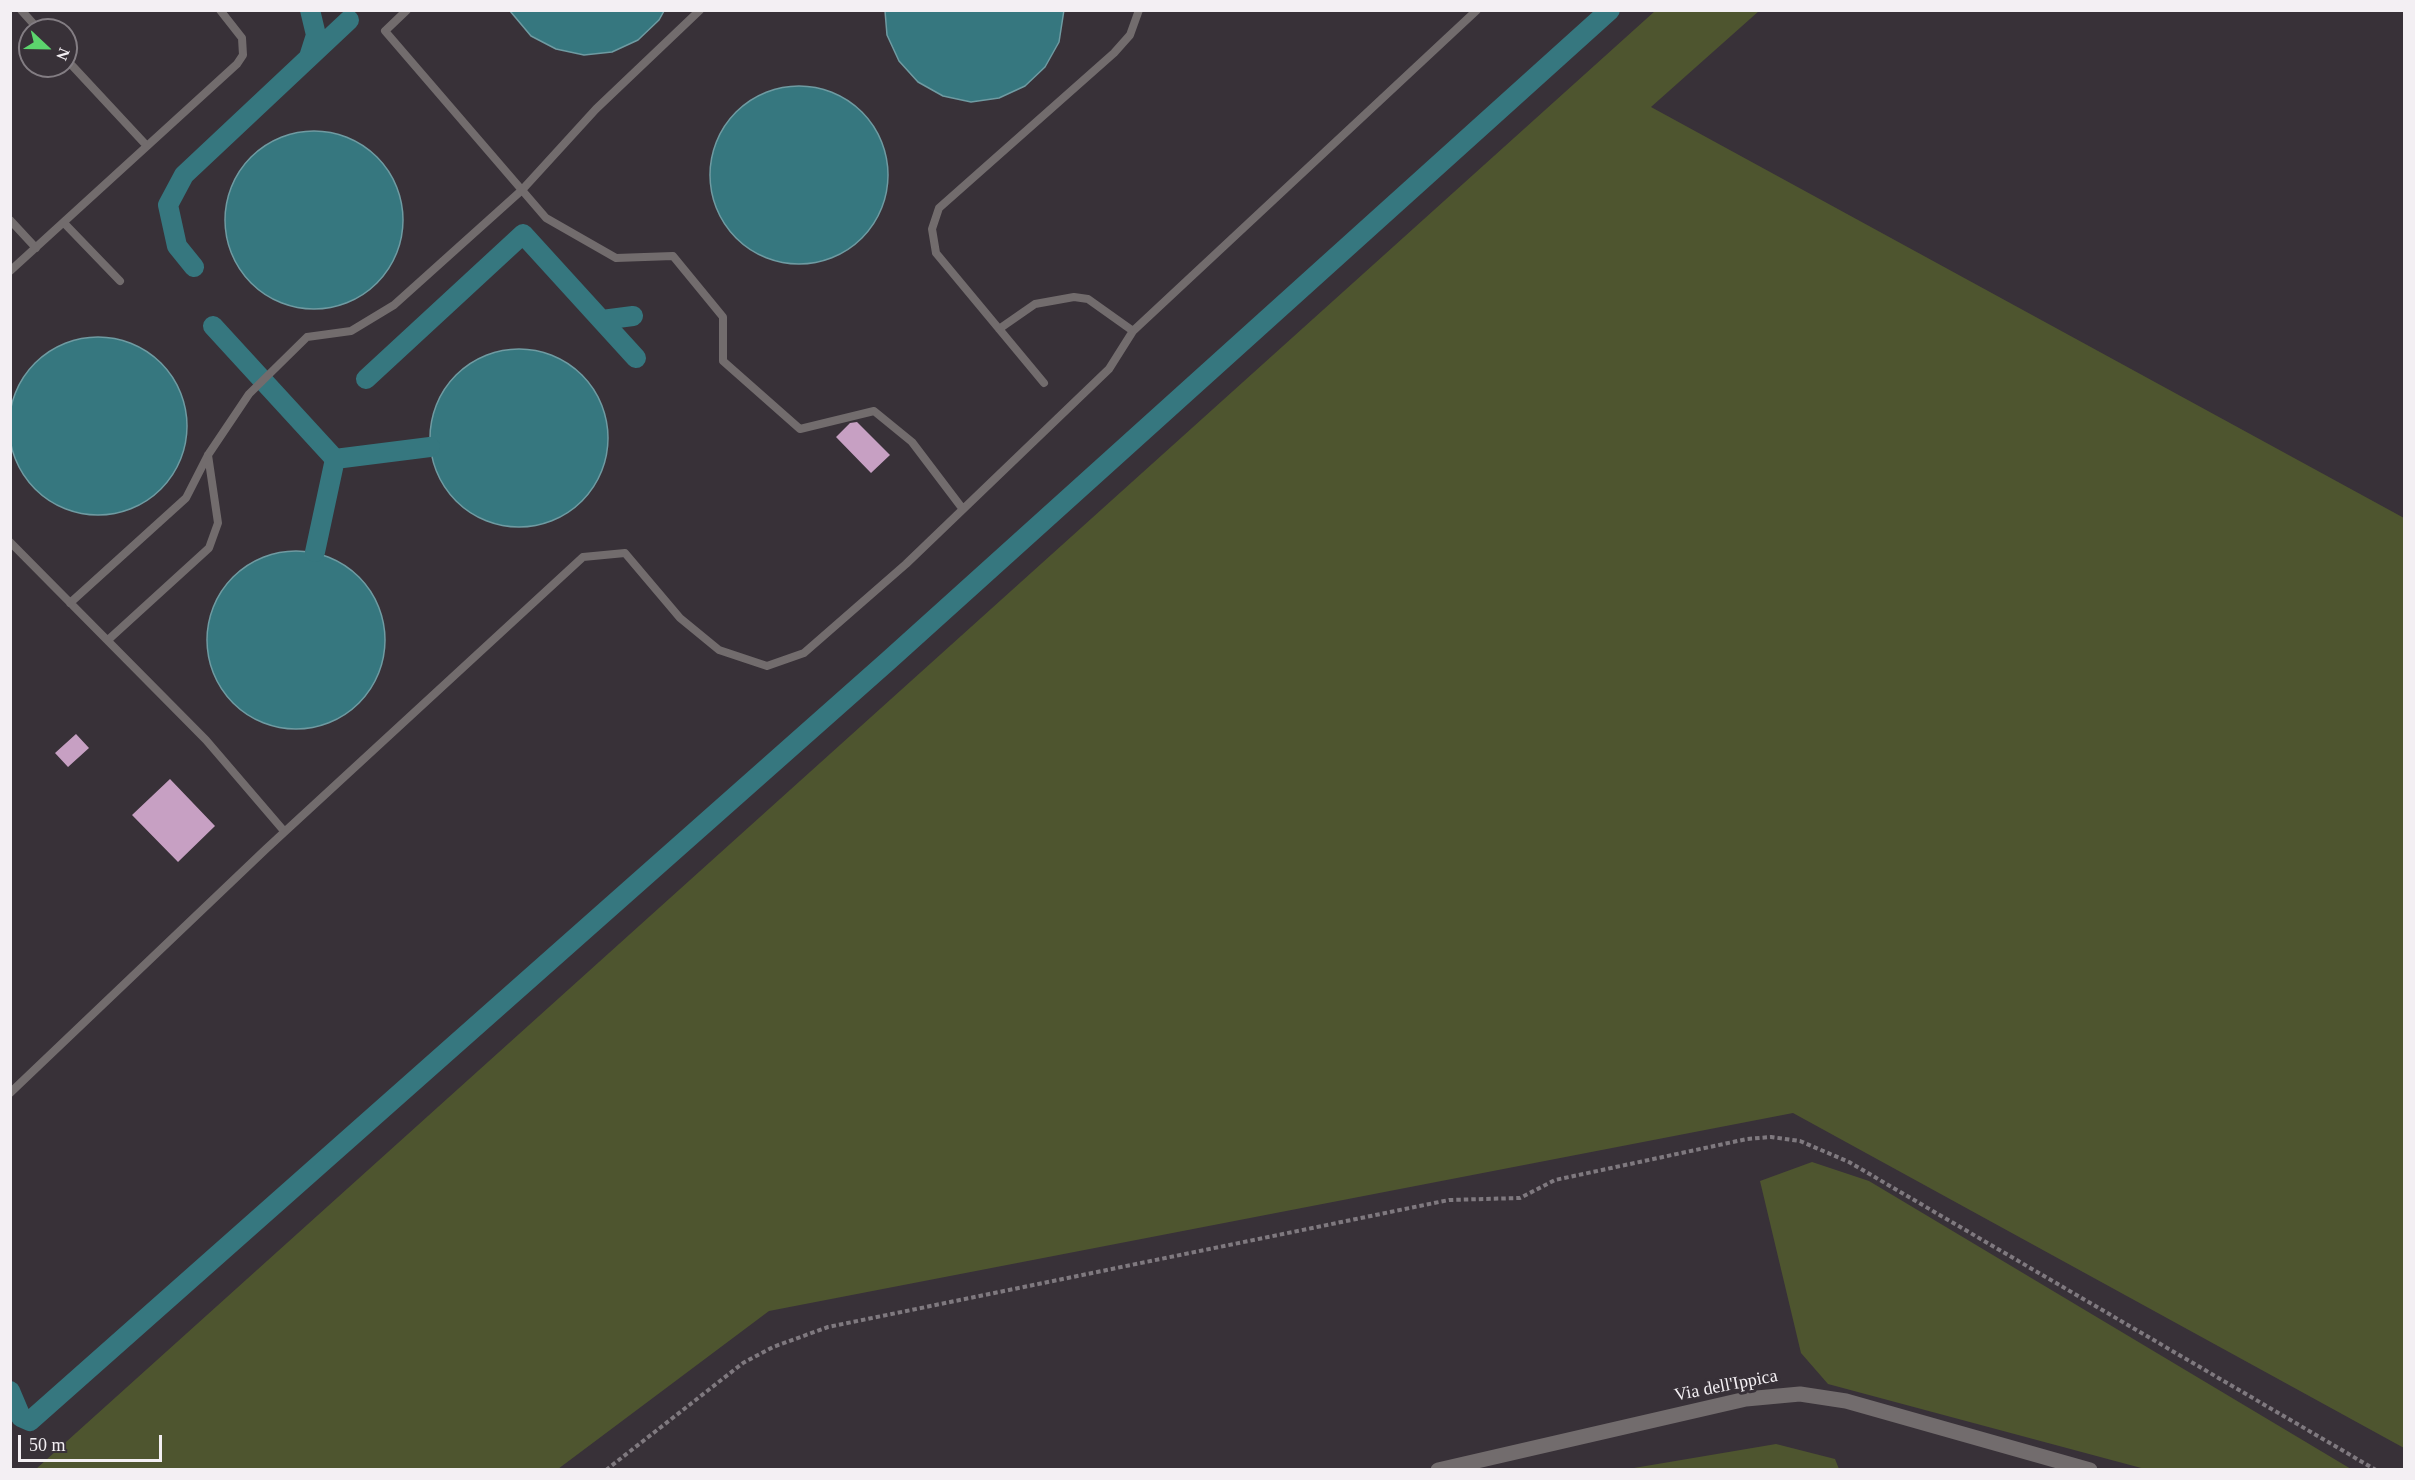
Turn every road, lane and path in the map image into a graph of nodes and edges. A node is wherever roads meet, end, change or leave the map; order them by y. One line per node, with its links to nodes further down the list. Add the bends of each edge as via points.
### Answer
1 (220, 10): 7 (lane, via 242,38 243,55)
2 (407, 10): 8 (lane, via 385,31)
3 (700, 10): 8 (lane, via 596,109)
4 (1138, 10): 14 (lane, via 1130,35 1114,53 939,208 932,229 936,253)
5 (1477, 10): 15 (lane)
6 (78, 72): 7 (lane)
7 (147, 146): 10 (lane)
8 (522, 190): 17 (lane, via 394,305 351,331 307,337 249,394); 18 (lane, via 546,218 616,258 673,256 723,316 723,361 800,429 874,411 912,442)
9 (10, 220): 11 (lane)
10 (65, 224): 11 (lane); 13 (lane)
11 (36, 248): 12 (lane)
12 (10, 271)
13 (120, 281)
14 (999, 329): 15 (lane, via 1035,304 1074,297 1088,299); 16 (lane)
15 (1133, 331): 18 (lane, via 1109,369)
16 (1044, 383)
17 (208, 455): 20 (lane, via 186,498); 21 (lane, via 218,523 209,548)
18 (962, 508): 22 (lane, via 906,564 804,653 767,666 719,650 680,618 625,553 583,557)
19 (10, 542): 20 (lane)
20 (70, 603): 21 (lane)
21 (108, 640): 22 (lane, via 206,740)
22 (284, 831): 23 (lane)
23 (10, 1093)
24 (606, 1470): 27 (path, via 743,1364 773,1347 828,1327 1449,1200 1520,1198 1555,1180 1771,1137 1806,1143 1849,1162)
25 (1438, 1470): 26 (street, Via dell'Ippica, via 1746,1399 1800,1394 1846,1401)
26 (2090, 1470)
27 (2376, 1470)

